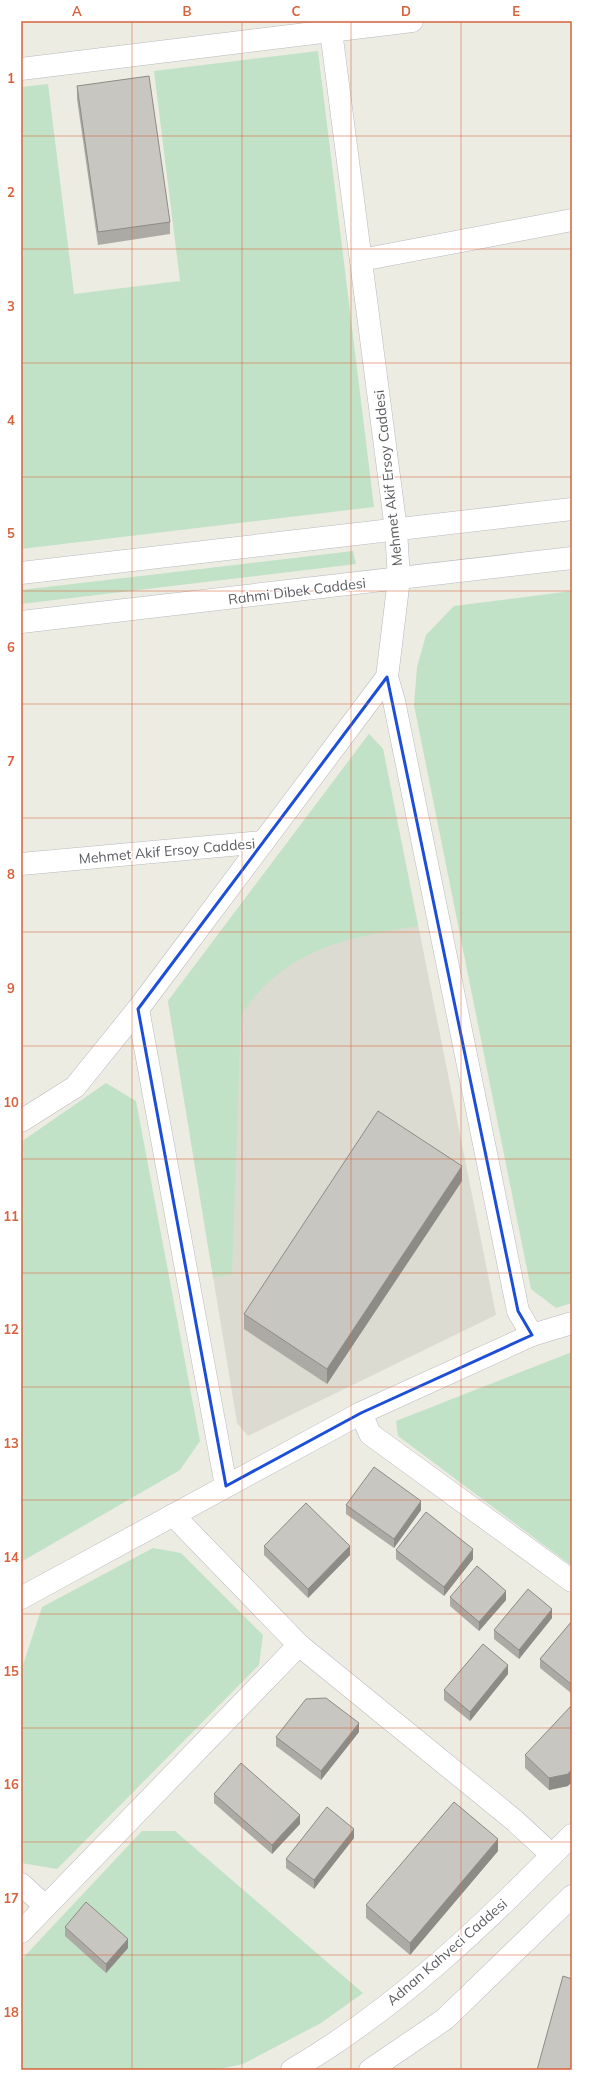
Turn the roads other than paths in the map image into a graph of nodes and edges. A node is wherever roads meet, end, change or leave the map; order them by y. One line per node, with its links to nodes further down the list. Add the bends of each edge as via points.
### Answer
1 (412, 21): 2 (street)
2 (331, 31): 3 (street); 5 (street, Mehmet Akif Ersoy Caddesi)
3 (21, 69)
4 (572, 220): 5 (street)
5 (361, 260): 7 (street, Mehmet Akif Ersoy Caddesi)
6 (572, 509): 7 (street)
7 (396, 530): 9 (street); 10 (street, Mehmet Akif Ersoy Caddesi)
8 (572, 558): 10 (street, Rahmi Dibek Caddesi)
9 (21, 574)
10 (399, 579): 11 (street, Rahmi Dibek Caddesi); 12 (street, Mehmet Akif Ersoy Caddesi)
11 (21, 622)
12 (387, 677): 13 (street, Mehmet Akif Ersoy Caddesi); 18 (street, via 518,1311)
13 (263, 842): 14 (street, Mehmet Akif Ersoy Caddesi); 15 (street)
14 (21, 864)
15 (138, 1010): 16 (street, via 75,1087); 20 (street)
16 (21, 1121)
17 (572, 1323): 18 (street)
18 (532, 1335): 19 (street)
19 (361, 1413): 20 (street); 22 (street, via 370,1434)
20 (226, 1486): 21 (street)
21 (173, 1515): 23 (street); 24 (street)
22 (572, 1581)
23 (22, 1602)
24 (299, 1645): 26 (street, via 508,1815); 29 (street)
25 (572, 1835): 26 (street, Adnan Kahveci Caddesi)
26 (552, 1855): 31 (street, Adnan Kahveci Caddesi, via 514,1894 414,1986 321,2053)
27 (21, 1884): 29 (street)
28 (572, 1896): 32 (street, via 446,2019)
29 (44, 1906): 30 (street)
30 (21, 1932)
31 (292, 2070)
32 (370, 2070)

